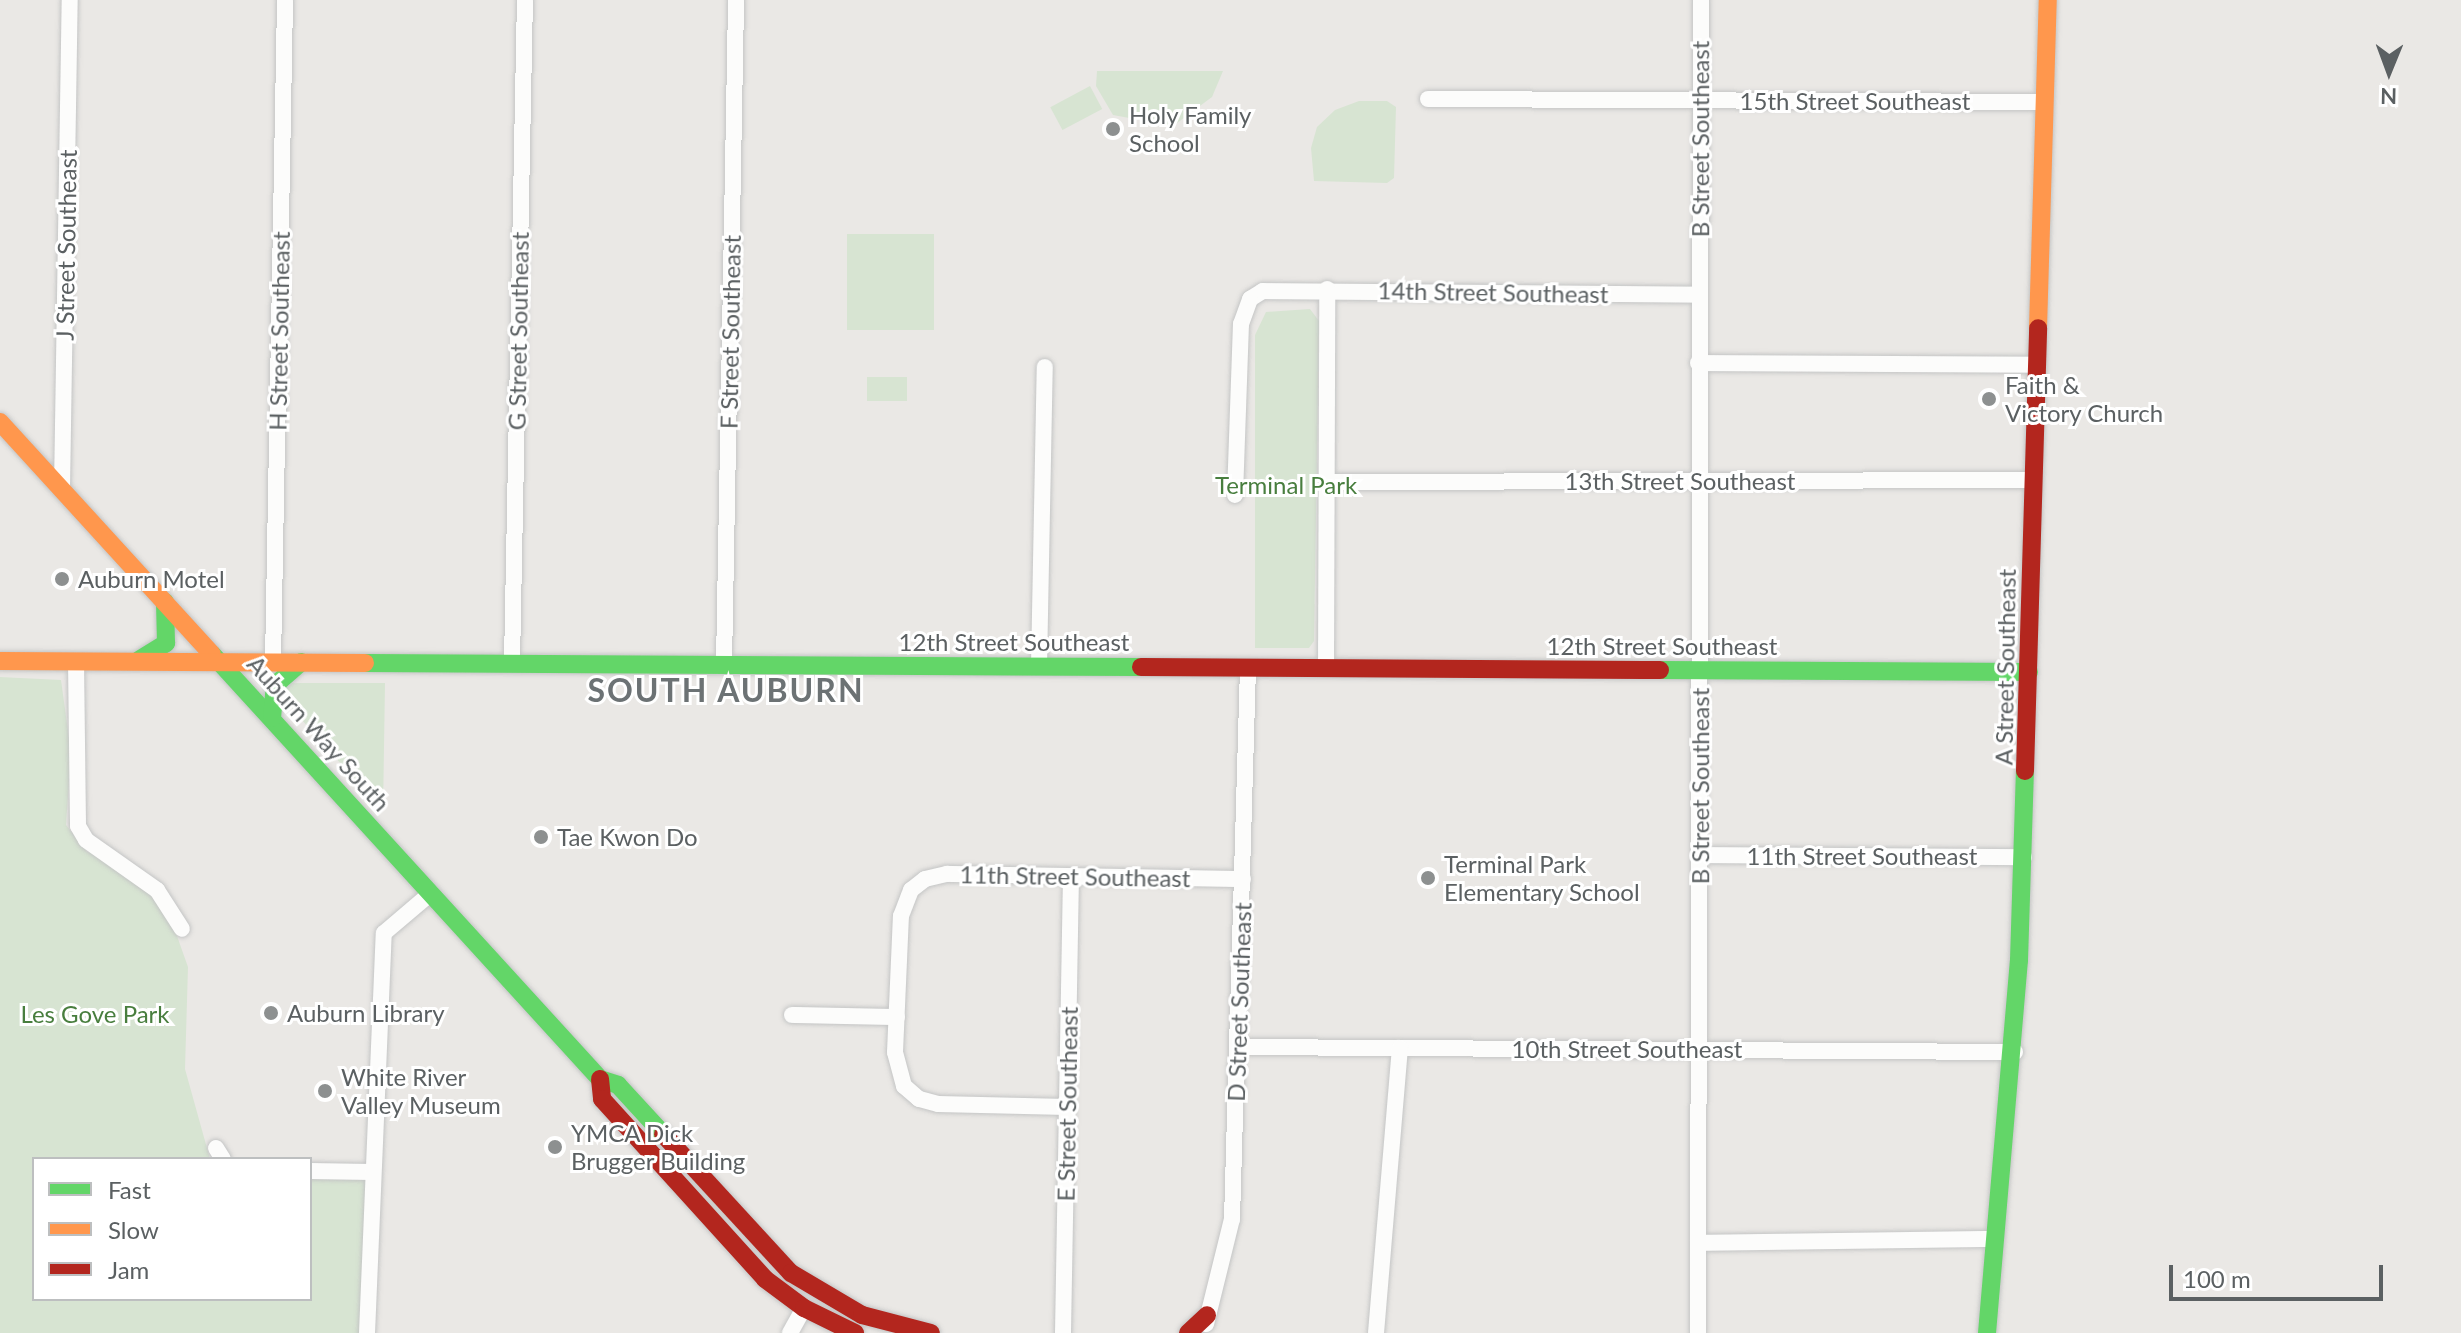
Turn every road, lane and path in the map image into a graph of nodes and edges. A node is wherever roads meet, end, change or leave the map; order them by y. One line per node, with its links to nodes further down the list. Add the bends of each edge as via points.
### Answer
1 (70, 0): 19 (street, J Street Southeast)
2 (285, 0): 26 (street, H Street Southeast)
3 (525, 0): 28 (street, G Street Southeast)
4 (736, 0): 29 (street, F Street Southeast)
5 (1701, 0): 8 (street, B Street Southeast)
6 (2048, 0): 9 (main road, A Street Southeast)
7 (1428, 99): 8 (street, 15th Street Southeast)
8 (1700, 100): 9 (street, 15th Street Southeast); 11 (street, B Street Southeast)
9 (2043, 102): 13 (main road, A Street Southeast)
10 (1327, 289): 11 (street, 14th Street Southeast); 18 (street); 20 (street, 14th Street Southeast, via 1287,288 1256,295 1243,315)
11 (1699, 295): 12 (street, B Street Southeast)
12 (1698, 363): 13 (street); 17 (street, B Street Southeast)
13 (2036, 365): 16 (main road, A Street Southeast)
14 (1045, 367): 30 (street)
15 (0, 422): 19 (main road, Auburn Way South)
16 (2033, 480): 17 (street, 13th Street Southeast); 34 (main road, A Street Southeast)
17 (1700, 481): 18 (street, 13th Street Southeast); 33 (street, B Street Southeast)
18 (1327, 482): 32 (street)
19 (62, 489): 21 (main road, Auburn Way South)
20 (1235, 495)
21 (165, 602): 24 (main road, via 166,643); 25 (main road, Auburn Way South)
22 (0, 661): 23 (main road, 12th Street Southeast)
23 (76, 661): 24 (main road, 12th Street Southeast); 41 (street, via 78,826 86,840 157,890)
24 (134, 662): 25 (main road, 12th Street Southeast)
25 (221, 662): 26 (main road, 12th Street Southeast); 35 (main road, Auburn Way South)
26 (273, 662): 27 (main road, 12th Street Southeast)
27 (301, 662): 28 (main road, 12th Street Southeast); 35 (main road, via 275,685)
28 (512, 662): 29 (main road, 12th Street Southeast)
29 (724, 664): 30 (main road, 12th Street Southeast)
30 (1039, 666): 31 (main road, 12th Street Southeast)
31 (1248, 667): 32 (main road, 12th Street Southeast); 39 (street, D Street Southeast)
32 (1326, 667): 33 (main road, 12th Street Southeast)
33 (1701, 670): 34 (main road, 12th Street Southeast); 36 (street, B Street Southeast)
34 (2029, 672): 37 (main road, A Street Southeast)
35 (272, 718): 40 (main road, Auburn Way South)
36 (1701, 855): 37 (street, 11th Street Southeast); 46 (street, B Street Southeast)
37 (2024, 857): 47 (main road, A Street Southeast)
38 (1071, 876): 39 (street, 11th Street Southeast); 43 (street, 11th Street Southeast, via 943,874 911,890 901,916); 49 (street, E Street Southeast)
39 (1243, 879): 44 (street, D Street Southeast)
40 (431, 893): 48 (main road, Auburn Way South); 51 (street, via 384,933)
41 (182, 929)
42 (792, 1015): 43 (street)
43 (897, 1017): 49 (street, via 896,1065 910,1092 938,1104)
44 (1239, 1047): 45 (street, 10th Street Southeast); 56 (street, D Street Southeast, via 1230,1236)
45 (1400, 1048): 46 (street, 10th Street Southeast); 63 (street)
46 (1699, 1050): 47 (street, 10th Street Southeast); 53 (street, B Street Southeast)
47 (2015, 1052): 52 (main road, A Street Southeast)
48 (600, 1079): 54 (main road, Auburn Way South, via 618,1085 782,1264); 55 (main road, Auburn Way South, via 602,1099 614,1113 765,1279)
49 (1067, 1107): 61 (street, E Street Southeast)
50 (312, 1171): 51 (street)
51 (372, 1172): 57 (street)
52 (1994, 1239): 53 (street); 65 (main road, A Street Southeast)
53 (1698, 1243): 64 (street, B Street Southeast)
54 (814, 1291): 55 (main road); 60 (main road, Auburn Way South, via 875,1320)
55 (804, 1308): 58 (street); 59 (main road, Auburn Way South)
56 (1205, 1324): 62 (main road)
57 (367, 1333)
58 (790, 1333)
59 (855, 1333)
60 (931, 1333)
61 (1063, 1333)
62 (1188, 1333)
63 (1376, 1333)
64 (1698, 1333)
65 (1987, 1333)

